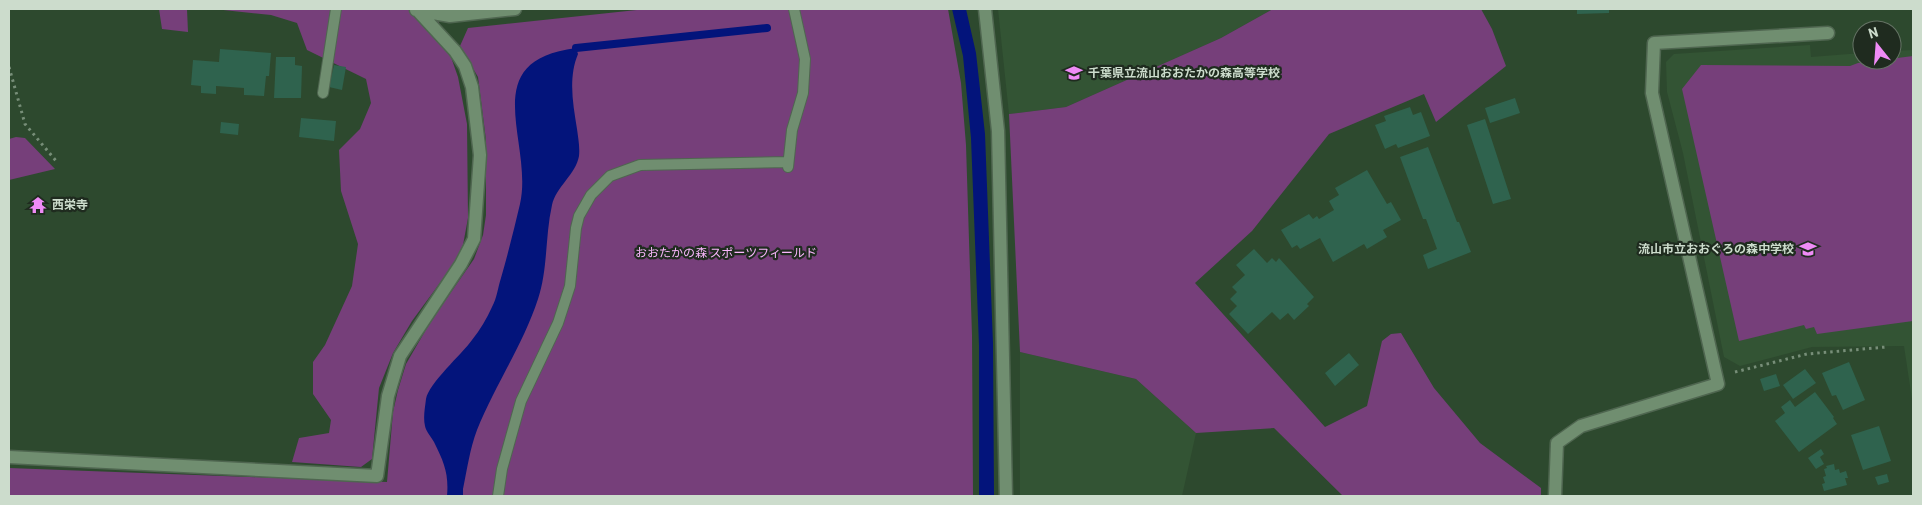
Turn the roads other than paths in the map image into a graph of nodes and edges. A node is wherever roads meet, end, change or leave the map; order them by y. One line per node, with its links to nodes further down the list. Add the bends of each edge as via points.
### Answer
1 (336, 9): 7 (lane)
2 (515, 9): 5 (street, via 450,16)
3 (794, 9): 9 (lane, via 805,59 804,93 792,130 788,164 640,166 610,176 591,195 576,228 570,286 558,323 521,401)
4 (985, 9): 10 (street, via 998,131)
5 (417, 10): 8 (street, via 455,51 465,66 472,88 480,155 474,239 400,356 388,396 377,476)
6 (1828, 33): 11 (street, via 1654,43 1652,93 1718,384 1581,426 1557,443)
7 (323, 93)
8 (9, 457)
9 (498, 496)
10 (1006, 496)
11 (1555, 496)

